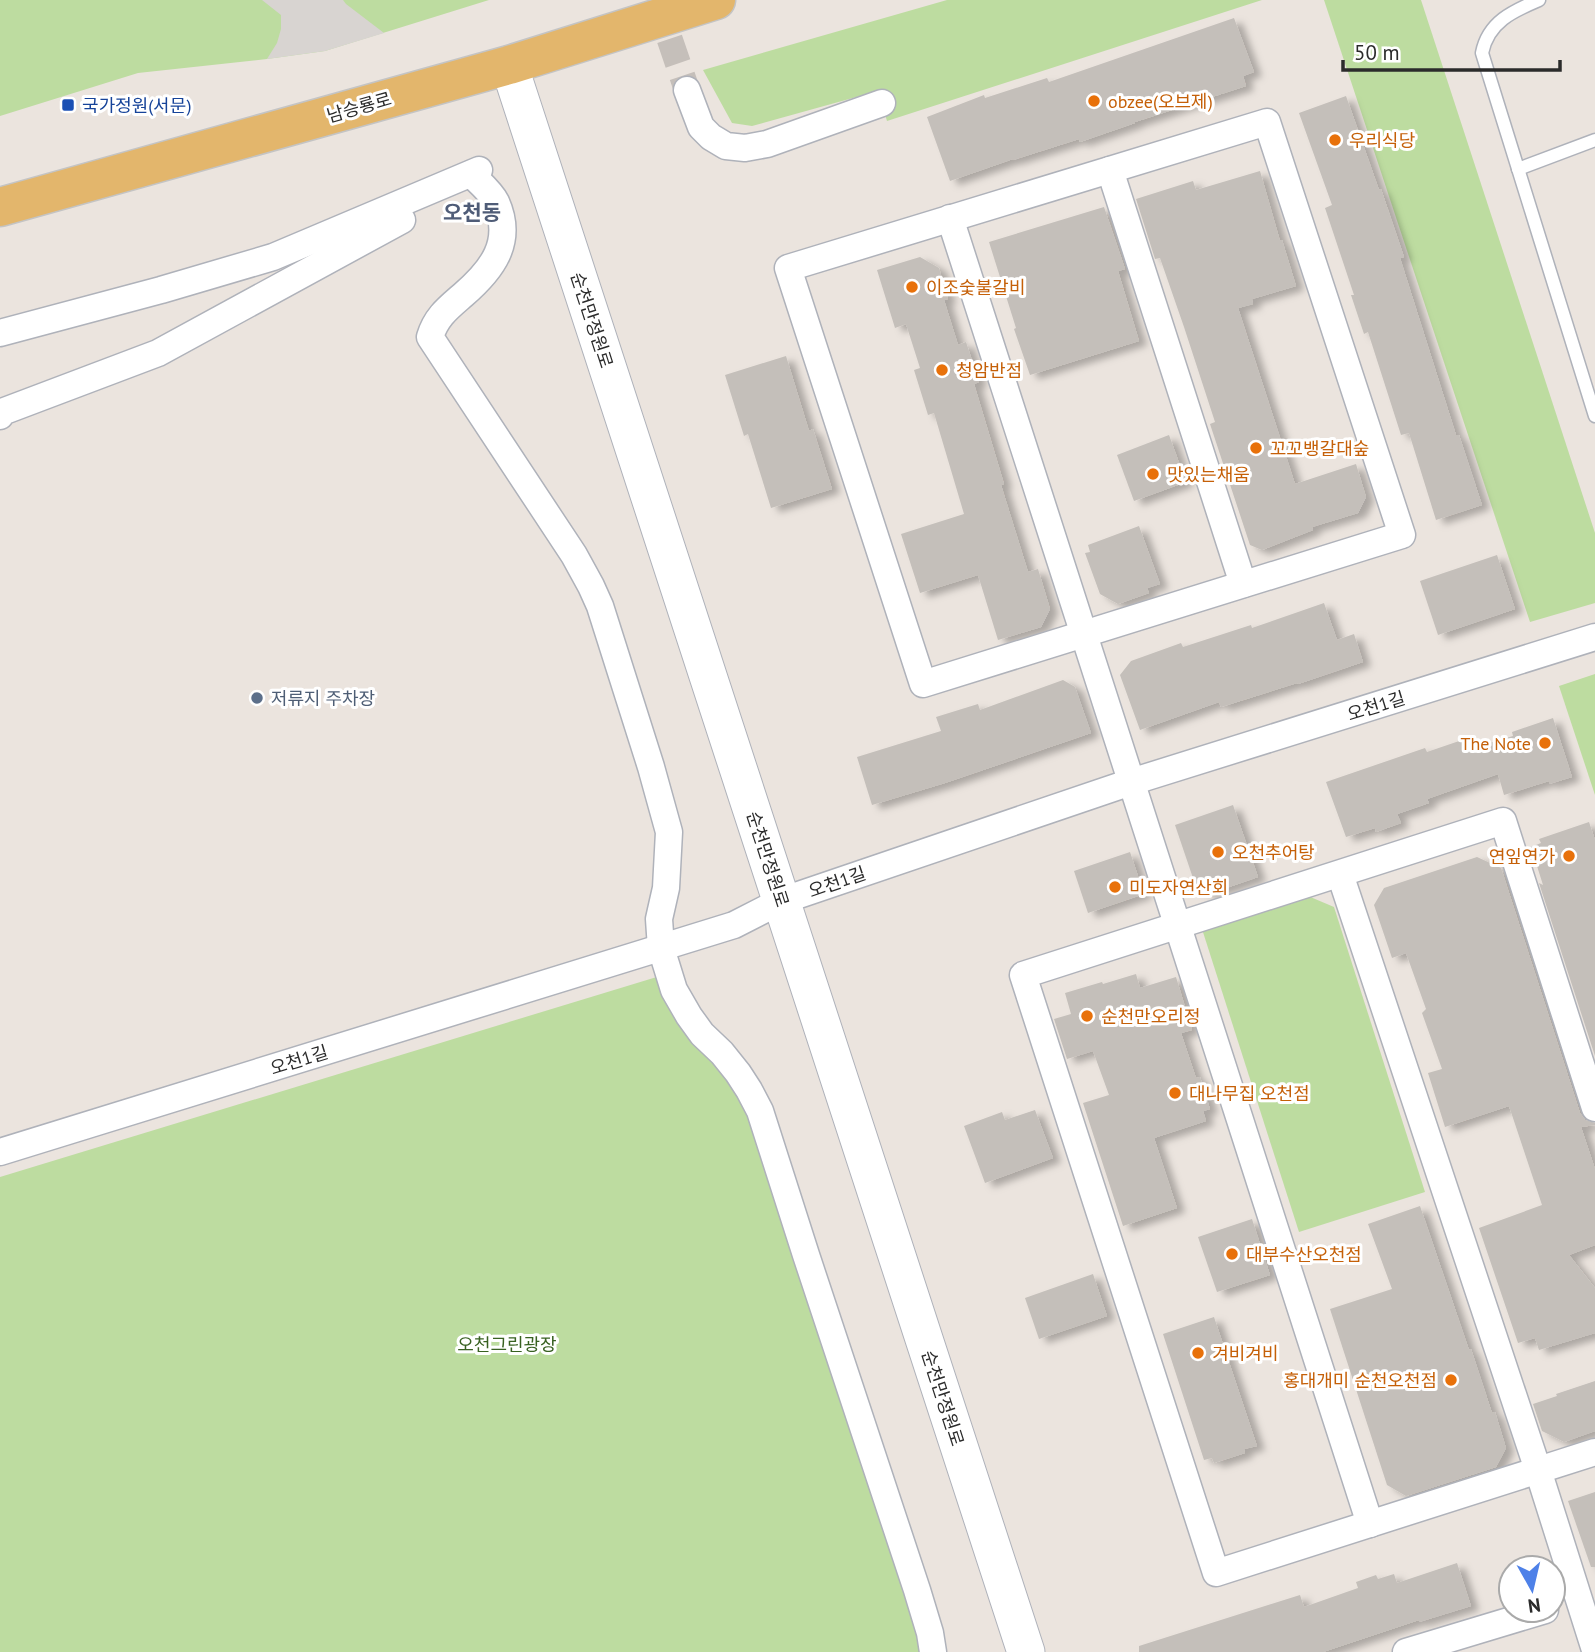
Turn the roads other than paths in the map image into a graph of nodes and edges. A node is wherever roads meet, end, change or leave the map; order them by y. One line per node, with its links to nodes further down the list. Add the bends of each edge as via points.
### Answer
1 (716, 0): 3 (main road, 남승룡로)
2 (1539, 0): 7 (lane, via 1493,27 1482,53)
3 (509, 65): 10 (main road, 남승룡로); 21 (main road, 순천만정원로)
4 (687, 90): 5 (street, via 701,127 726,146 745,148)
5 (882, 103)
6 (1595, 140): 7 (lane)
7 (1518, 169): 13 (lane)
8 (1110, 170): 11 (street); 16 (street); 16 (street, via 1268,122 1402,535)
9 (434, 190): 12 (street, via 273,257); 14 (street, via 411,215 158,353); 23 (street, via 475,172 495,201 501,221 498,256 485,275 444,310 430,337 574,555 600,606 669,832 659,919)
10 (0, 207)
11 (950, 218): 17 (street); 17 (street, via 788,268 923,684)
12 (0, 332)
13 (1590, 385): 15 (lane)
14 (0, 416)
15 (1595, 416)
16 (1243, 584): 17 (street)
17 (1084, 633): 19 (street)
18 (1595, 637): 19 (street, 오천1길)
19 (1132, 782): 21 (street, 오천1길); 22 (street)
20 (1340, 874): 22 (street); 24 (street, via 1503,821); 27 (street)
21 (781, 901): 23 (street, 오천1길, via 734,925); 34 (main road, 순천만정원로)
22 (1177, 925): 28 (street); 28 (street, via 1023,975 1216,1573)
23 (661, 948): 25 (street, 오천1길); 33 (street, via 674,990 689,1016 738,1073 760,1111 917,1590)
24 (1595, 1108)
25 (0, 1152)
26 (1595, 1452): 27 (street)
27 (1538, 1470): 28 (street); 29 (street)
28 (1370, 1524)
29 (1587, 1597): 30 (street); 32 (street)
30 (1567, 1603)
31 (1499, 1624): 35 (street)
32 (1595, 1650)
33 (933, 1652)
34 (1026, 1652)
35 (1406, 1652)

